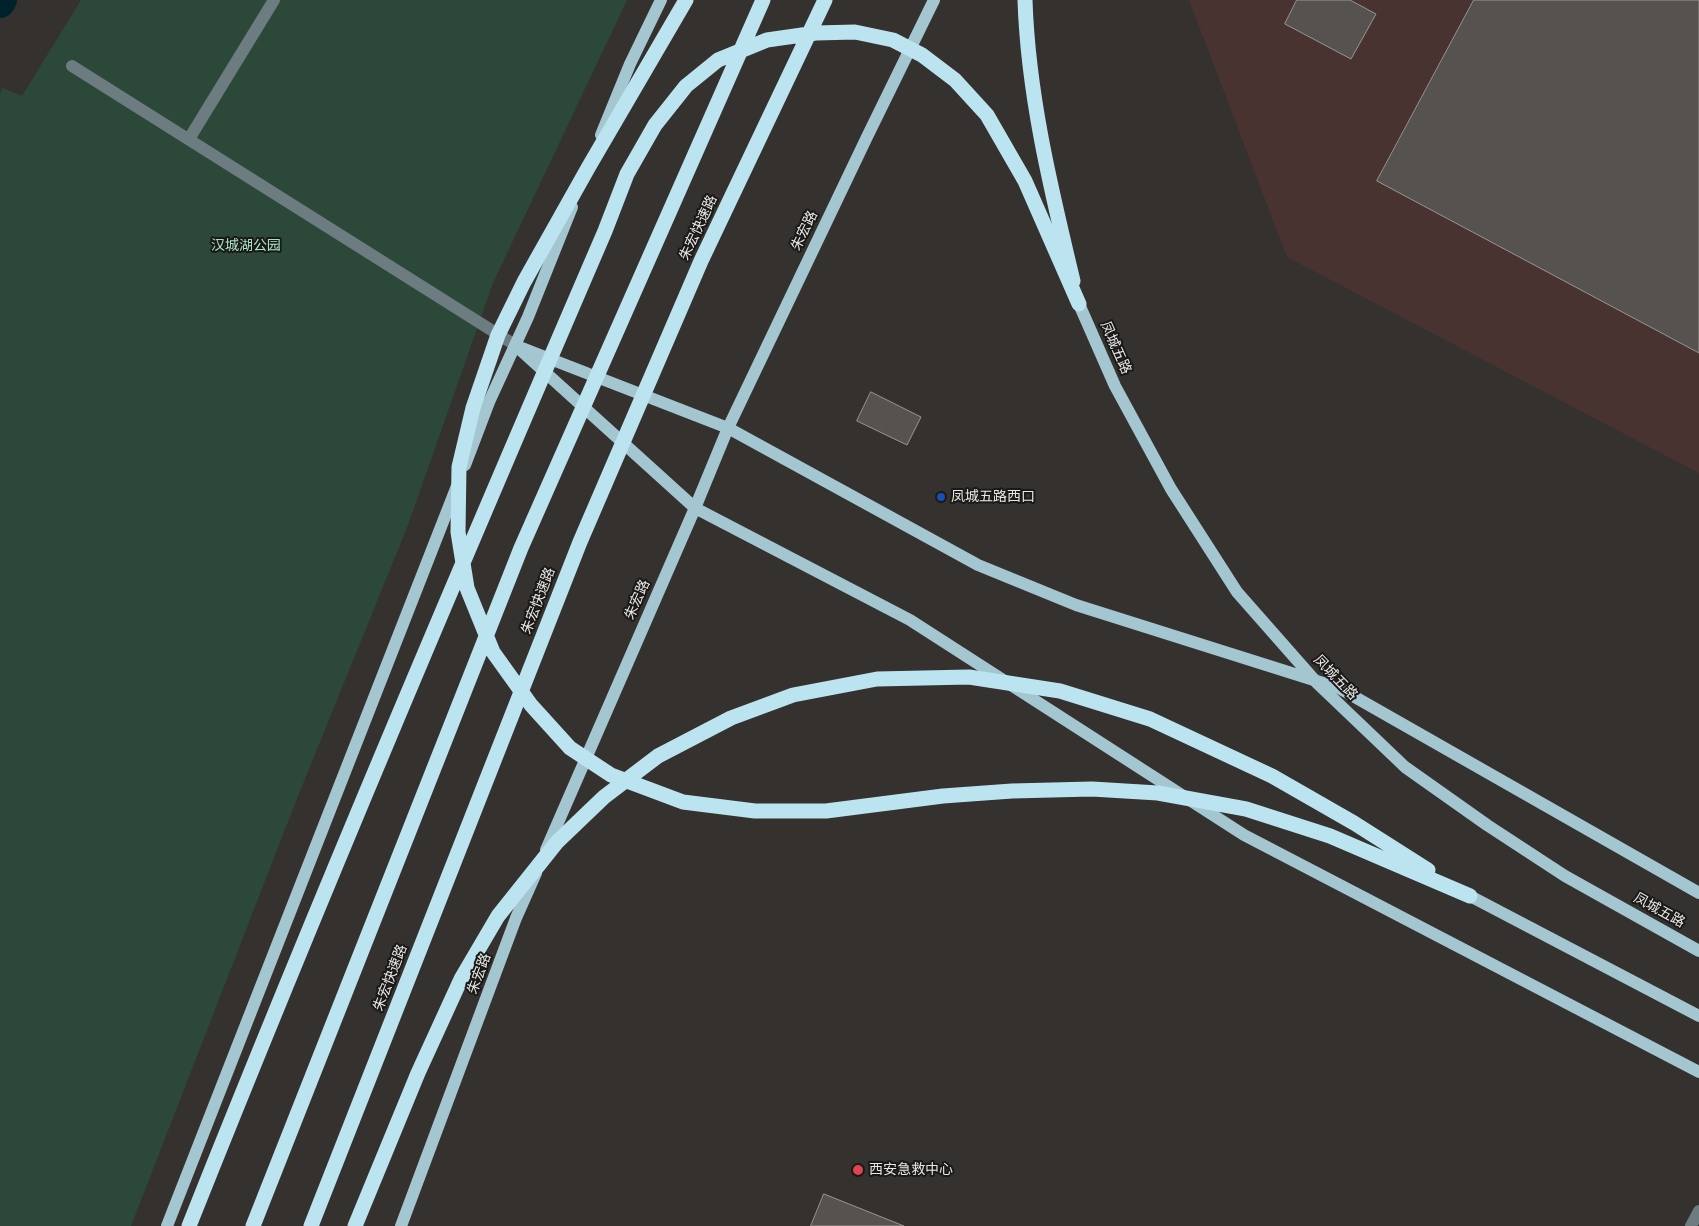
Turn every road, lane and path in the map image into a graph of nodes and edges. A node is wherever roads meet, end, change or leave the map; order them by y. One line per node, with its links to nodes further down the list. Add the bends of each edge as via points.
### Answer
1 (274, 0): 9 (street)
2 (660, 0): 11 (main road, via 630,64)
3 (686, 0): 15 (highway, bridge, via 583,176 498,335 473,408 459,467 458,532 467,588 493,652 531,705 570,748 611,775 683,802 756,811 826,811 1012,791 1092,789 1158,793 1246,809 1330,836)
4 (763, 0): 22 (highway, bridge, via 522,548)
5 (825, 0): 23 (highway, 朱宏快速路, bridge, via 701,261 580,542)
6 (934, 0): 12 (main road, 朱宏路)
7 (1025, 0): 10 (highway, bridge, via 1027,42 1048,178)
8 (72, 66): 9 (street)
9 (189, 139): 11 (street)
10 (1079, 304): 16 (main road, 凤城五路, bridge, via 1115,386 1171,489 1237,592 1318,684 1405,767 1565,876); 21 (highway, bridge, via 1025,181 987,115 955,80 922,55 893,40 855,32 816,33 768,40 718,60 686,86 654,125 627,174 416,671)
11 (515, 345): 12 (main road); 13 (main road); 20 (main road, via 489,402)
12 (728, 428): 13 (main road, 朱宏路); 14 (main road, via 978,565 1076,605 1339,688)
13 (695, 508): 18 (main road, via 910,620 1244,835); 25 (main road, 朱宏路, via 516,918)
14 (1699, 893)
15 (1470, 896): 17 (main road); 24 (highway, bridge, via 1272,776 1150,719 1060,691 969,677 877,679 793,695 731,718 658,756 604,796 557,842 498,916 461,979)
16 (1699, 951)
17 (1699, 1016)
18 (1699, 1072)
19 (1699, 1211): 26 (street)
20 (167, 1226)
21 (190, 1226)
22 (253, 1226)
23 (311, 1226)
24 (355, 1226)
25 (401, 1226)
26 (1691, 1226)

